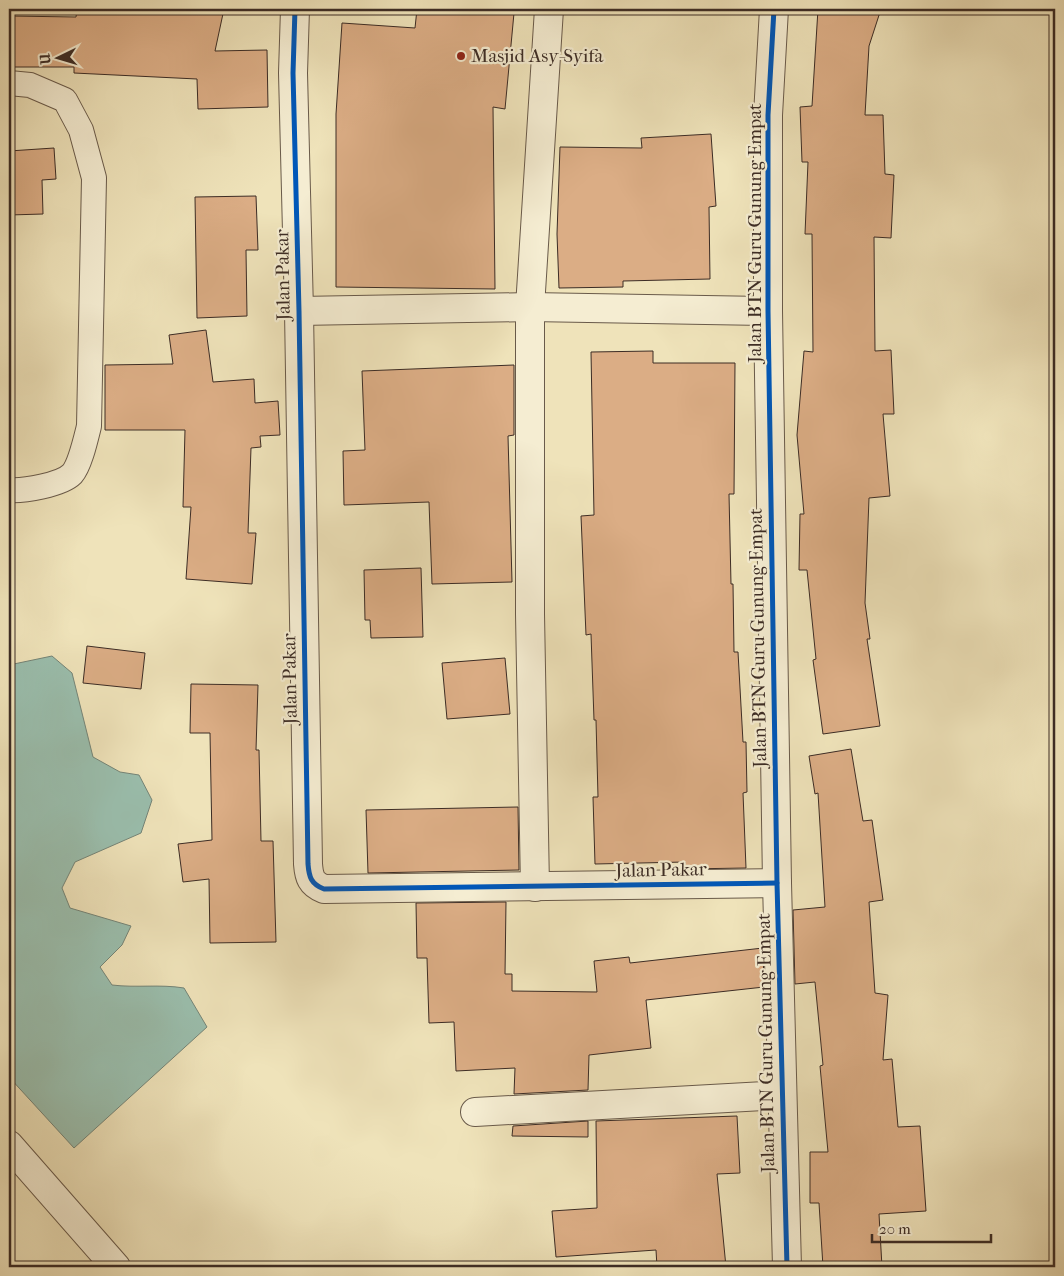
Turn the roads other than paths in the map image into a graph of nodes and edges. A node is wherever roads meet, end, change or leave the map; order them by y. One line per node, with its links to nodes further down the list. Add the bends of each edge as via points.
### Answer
1 (295, 9): 6 (street, Jalan Pakar, via 292,73)
2 (549, 9): 5 (street)
3 (774, 9): 7 (street, Jalan BTN Guru Gunung Empat, via 768,115)
4 (9, 83): 8 (lane, via 30,85 65,100 81,130 94,178 89,426 85,443 72,474 51,485)
5 (530, 308): 6 (street); 7 (street); 10 (street, via 530,614)
6 (299, 311): 10 (street, Jalan Pakar, via 310,880 324,889)
7 (768, 311): 9 (street, Jalan BTN Guru Gunung Empat)
8 (9, 490)
9 (777, 883): 10 (street, Jalan Pakar); 11 (street, Jalan BTN Guru Gunung Empat)
10 (535, 887)
11 (782, 1095): 12 (street); 15 (street, Jalan BTN Guru Gunung Empat)
12 (475, 1112)
13 (9, 1145): 14 (street)
14 (116, 1267)
15 (787, 1267)

